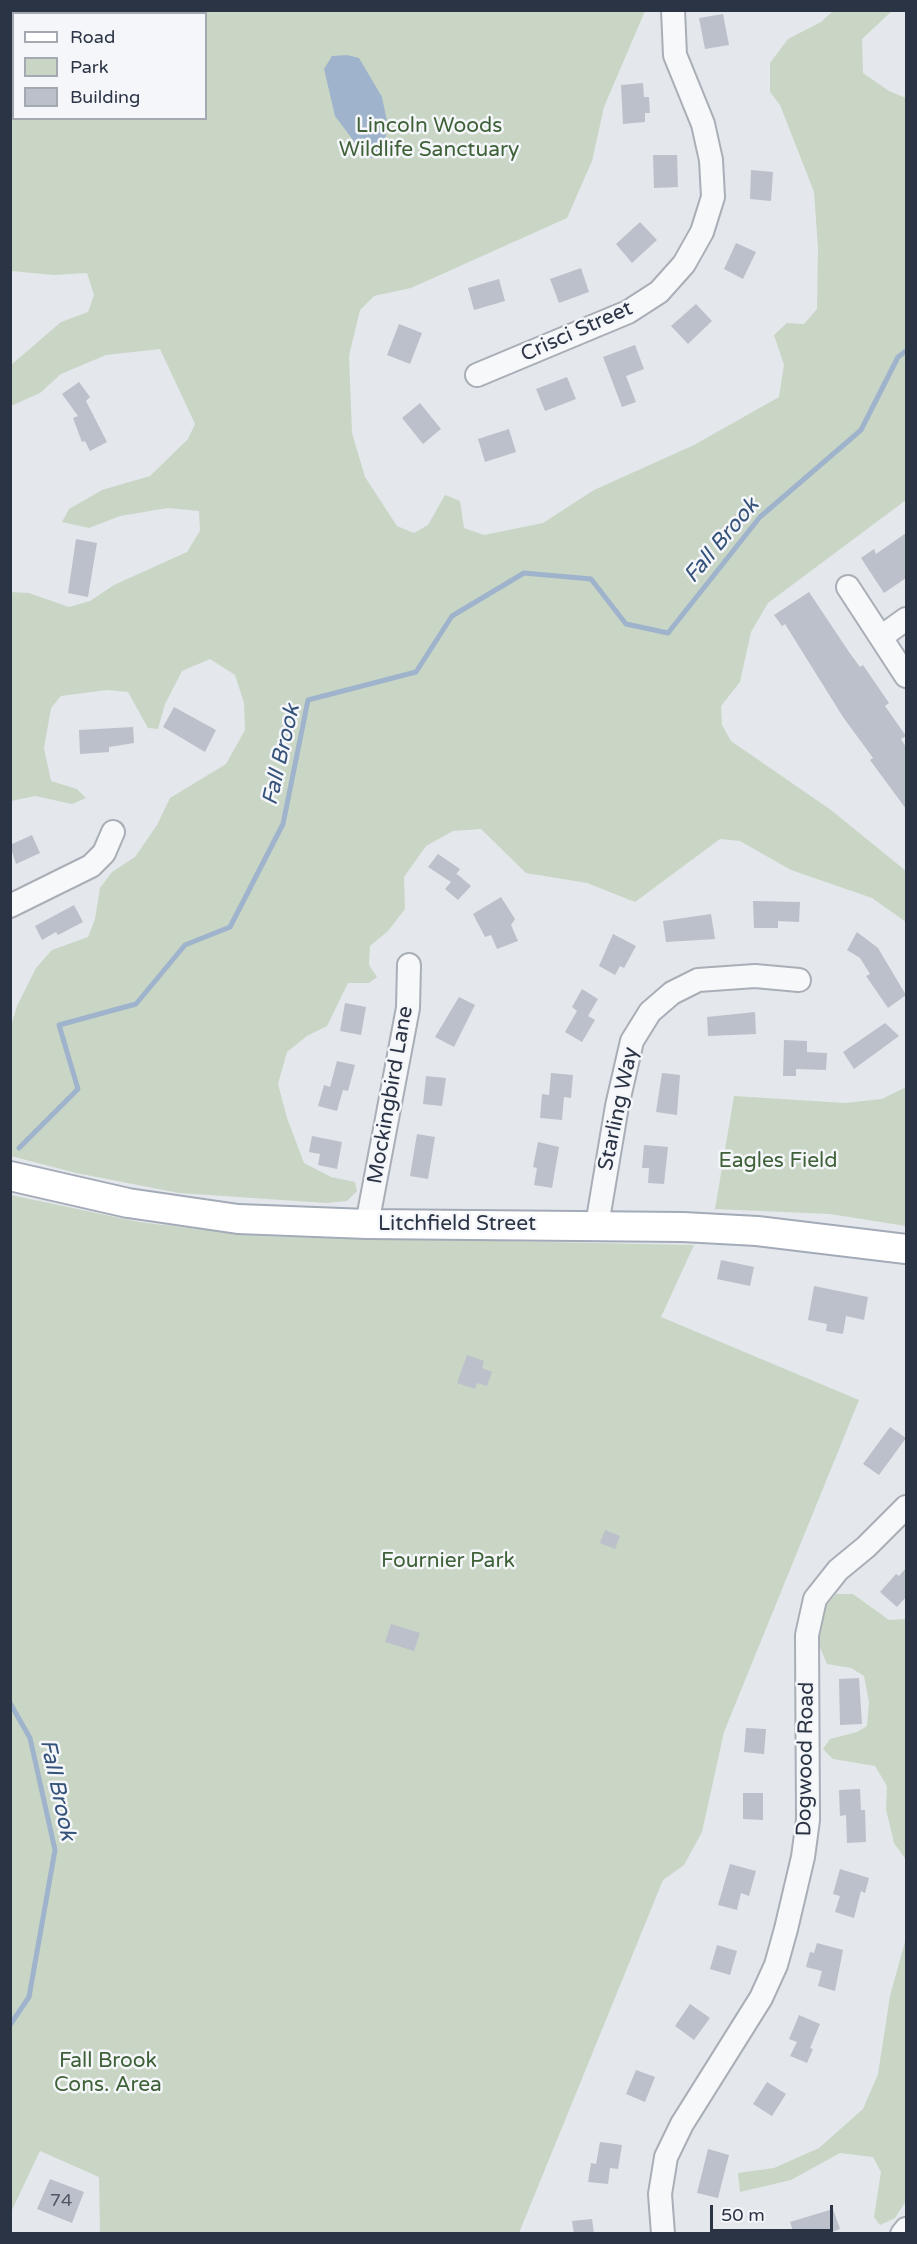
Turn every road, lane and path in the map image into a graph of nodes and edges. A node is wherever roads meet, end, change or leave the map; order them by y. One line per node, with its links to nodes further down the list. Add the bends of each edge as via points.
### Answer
1 (673, 10): 2 (street, Crisci Street, via 675,55 703,124 711,160 712,197 702,232 684,264 659,292 628,312)
2 (477, 375)
3 (848, 587): 5 (street)
4 (906, 619): 5 (street)
5 (881, 637): 6 (street)
6 (906, 676)
7 (113, 832): 8 (street, via 104,852 91,866)
8 (10, 906)
9 (409, 965): 12 (street, Mockingbird Lane, via 408,1008)
10 (799, 980): 13 (street, Starling Way, via 755,976 698,980 672,993 650,1012 632,1041)
11 (10, 1176): 12 (main road, Litchfield Street, via 128,1203 238,1219)
12 (367, 1224): 13 (main road, Litchfield Street)
13 (597, 1225): 14 (main road, Litchfield Street, via 757,1231)
14 (906, 1249)
15 (906, 1507): 17 (street, Dogwood Road, via 838,1570 815,1599 807,1635 808,1820 786,1929 776,1965 760,1998 682,2124 666,2157 660,2194)
16 (906, 2229): 18 (street)
17 (663, 2234)
18 (902, 2234)

